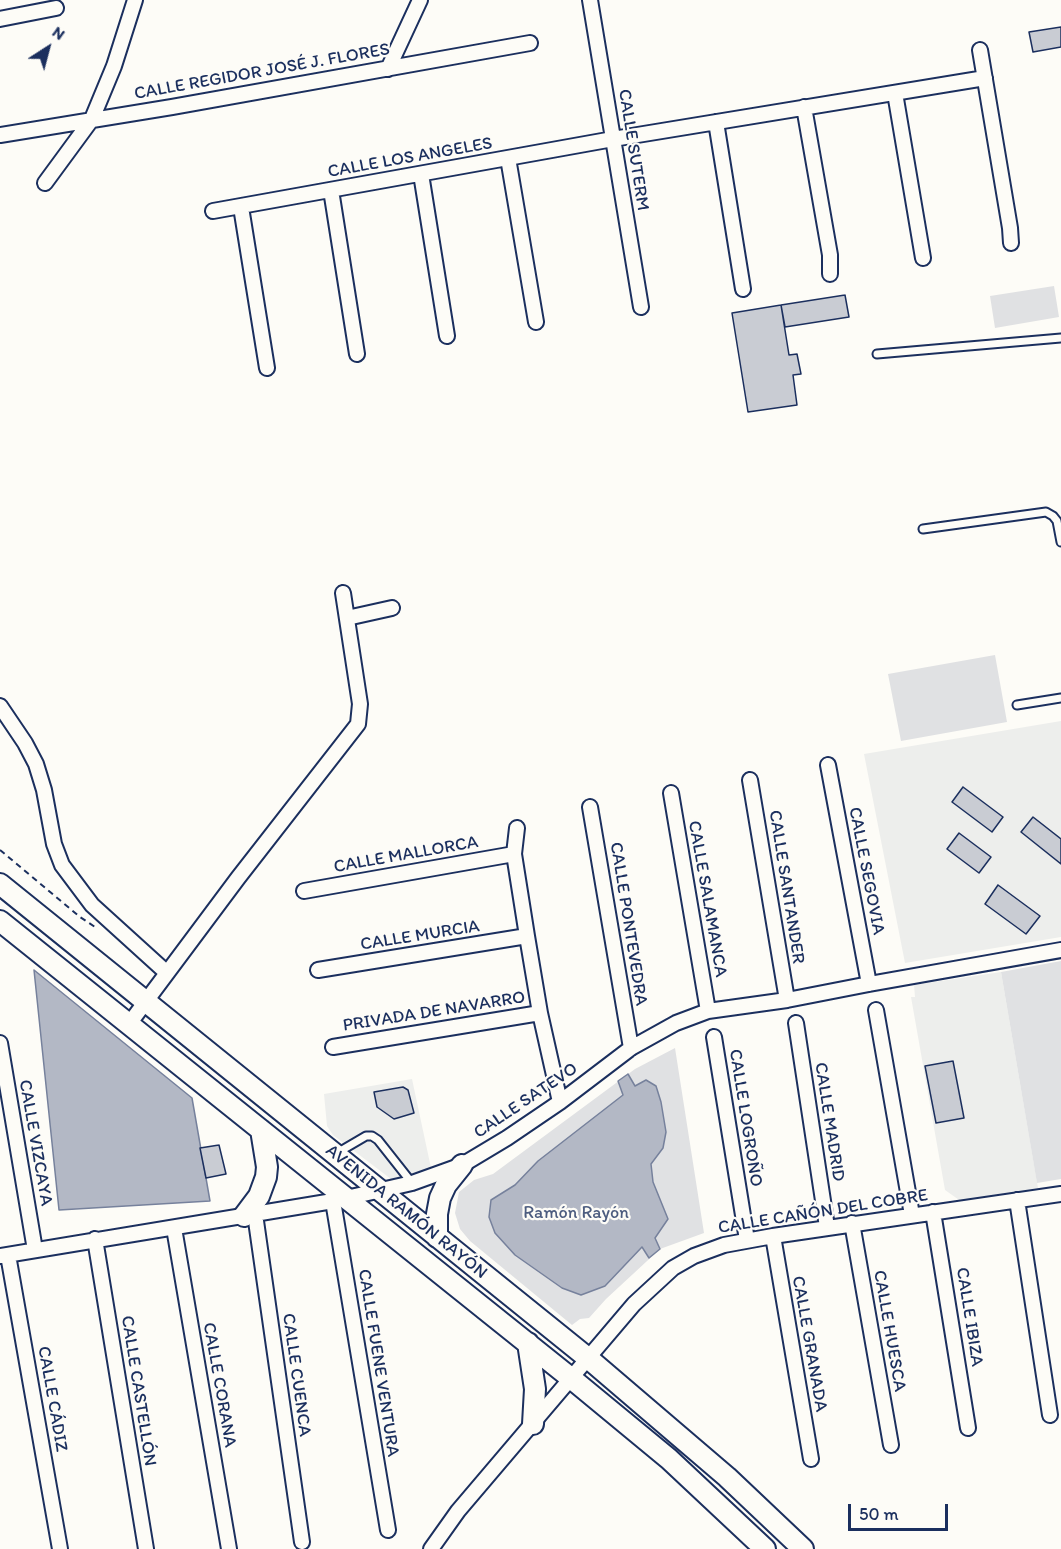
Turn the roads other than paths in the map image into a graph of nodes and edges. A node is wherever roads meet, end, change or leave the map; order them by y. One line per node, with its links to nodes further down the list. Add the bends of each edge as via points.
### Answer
1 (135, 0): 12 (street)
2 (420, 0): 8 (street)
3 (590, 0): 15 (street, CALLE SUTERM)
4 (56, 8): 5 (street)
5 (0, 19)
6 (530, 43): 8 (street, CALLE REGIDOR JOSÉ J. FLORES)
7 (980, 50): 9 (street)
8 (388, 69): 12 (street, CALLE REGIDOR JOSÉ J. FLORES)
9 (985, 78): 10 (street, CALLE LOS ANGELES); 22 (street)
10 (895, 93): 11 (street, CALLE LOS ANGELES); 23 (street)
11 (804, 108): 13 (street, CALLE LOS ANGELES); 24 (street)
12 (92, 119): 14 (street, CALLE REGIDOR JOSÉ J. FLORES); 18 (street)
13 (716, 122): 15 (street, CALLE LOS ANGELES); 25 (street)
14 (0, 135)
15 (613, 139): 16 (street, CALLE LOS ANGELES); 26 (street, CALLE SUTERM)
16 (508, 158): 17 (street, CALLE LOS ANGELES); 27 (street)
17 (421, 174): 19 (street, CALLE LOS ANGELES); 28 (street)
18 (45, 183)
19 (330, 190): 20 (street, CALLE LOS ANGELES); 30 (street)
20 (241, 207): 21 (street, CALLE LOS ANGELES); 32 (street)
21 (213, 211)
22 (1011, 243)
23 (923, 258)
24 (830, 274)
25 (743, 289)
26 (641, 307)
27 (536, 322)
28 (447, 336)
29 (1061, 338): 31 (lane)
30 (357, 354)
31 (877, 354)
32 (267, 368)
33 (923, 529): 34 (lane, via 1046,512 1056,521)
34 (1061, 542)
35 (343, 593): 37 (street)
36 (392, 608): 37 (street)
37 (347, 618): 53 (street, via 360,704 358,724)
38 (1061, 698): 39 (lane)
39 (1017, 705)
40 (0, 706): 53 (street, via 36,764 62,865 92,905)
41 (828, 765): 54 (street, CALLE SEGOVIA)
42 (750, 780): 55 (street, CALLE SANTANDER)
43 (671, 793): 58 (street, CALLE SALAMANCA)
44 (590, 807): 65 (street, CALLE PONTEVEDRA)
45 (517, 828): 46 (street)
46 (514, 854): 48 (street, CALLE MALLORCA); 50 (street)
47 (0, 884): 56 (main road, AVENIDA RAMÓN RAYÓN)
48 (304, 891)
49 (0, 921): 61 (main road, AVENIDA RAMÓN RAYÓN)
50 (527, 936): 52 (street, CALLE MURCIA); 59 (street)
51 (1061, 950): 54 (street, CALLE SATEVO)
52 (318, 970)
53 (167, 973): 56 (street)
54 (869, 984): 55 (street, CALLE SATEVO)
55 (787, 1000): 58 (street, CALLE SATEVO)
56 (146, 1002): 61 (street); 68 (main road, AVENIDA RAMÓN RAYÓN)
57 (876, 1010): 77 (street)
58 (708, 1011): 65 (street, CALLE SATEVO, via 676,1023)
59 (540, 1013): 64 (street, PRIVADA DE NAVARRO); 66 (street)
60 (796, 1023): 79 (street, CALLE MADRID)
61 (129, 1024): 67 (main road, AVENIDA RAMÓN RAYÓN)
62 (714, 1037): 84 (street, CALLE LOGROÑO)
63 (0, 1042): 85 (street, CALLE VIZCAYA)
64 (333, 1047)
65 (631, 1048): 66 (street, CALLE SATEVO)
66 (560, 1102): 69 (street, CALLE SATEVO)
67 (261, 1130): 73 (main road, AVENIDA RAMÓN RAYÓN); 76 (main road, via 267,1177)
68 (335, 1154): 70 (lane, via 372,1136); 71 (main road, AVENIDA RAMÓN RAYÓN)
69 (462, 1165): 70 (street, CALLE SATEVO); 82 (main road, via 440,1198)
70 (412, 1183): 71 (street, CALLE SATEVO)
71 (382, 1192): 73 (street, CALLE SATEVO); 82 (main road, AVENIDA RAMÓN RAYÓN)
72 (1061, 1194): 74 (street, CALLE CAÑÓN DEL COBRE)
73 (340, 1200): 76 (street, CALLE SATEVO); 87 (main road, AVENIDA RAMÓN RAYÓN); 95 (street, CALLE FUENE VENTURA)
74 (1017, 1200): 75 (street, CALLE CAÑÓN DEL COBRE); 90 (street)
75 (933, 1212): 77 (street, CALLE CAÑÓN DEL COBRE); 92 (street, CALLE IBIZA)
76 (249, 1215): 80 (street, CALLE SATEVO); 96 (street, CALLE CUENCA)
77 (912, 1215): 78 (street, CALLE CAÑÓN DEL COBRE)
78 (852, 1223): 79 (street, CALLE CAÑÓN DEL COBRE); 93 (street, CALLE HUESCA)
79 (827, 1227): 81 (street, CALLE CAÑÓN DEL COBRE)
80 (174, 1228): 83 (street, CALLE SATEVO); 99 (street, CALLE CORANA)
81 (773, 1236): 84 (street, CALLE CAÑÓN DEL COBRE); 94 (street, CALLE GRANADA)
82 (437, 1237): 88 (main road, AVENIDA RAMÓN RAYÓN)
83 (95, 1239): 85 (street, CALLE SATEVO); 98 (street, CALLE CASTELLÓN)
84 (747, 1240): 88 (street, CALLE CAÑÓN DEL COBRE, via 712,1248 673,1268 634,1304)
85 (35, 1250): 86 (street, CALLE SATEVO)
86 (4, 1255): 97 (street, CALLE CÁDIZ)
87 (528, 1343): 89 (main road, AVENIDA RAMÓN RAYÓN); 91 (main road, via 535,1389)
88 (589, 1359): 89 (street, CALLE CAÑÓN DEL COBRE); 102 (main road, AVENIDA RAMÓN RAYÓN, via 727,1477)
89 (572, 1379): 91 (street, CALLE CAÑÓN DEL COBRE); 101 (main road, AVENIDA RAMÓN RAYÓN, via 669,1459)
90 (1050, 1415)
91 (533, 1424): 100 (street, CALLE CAÑÓN DEL COBRE, via 458,1511)
92 (968, 1428)
93 (891, 1445)
94 (811, 1459)
95 (388, 1530)
96 (302, 1542)
97 (60, 1549)
98 (146, 1549)
99 (229, 1549)
100 (431, 1549)
101 (765, 1549)
102 (803, 1549)

